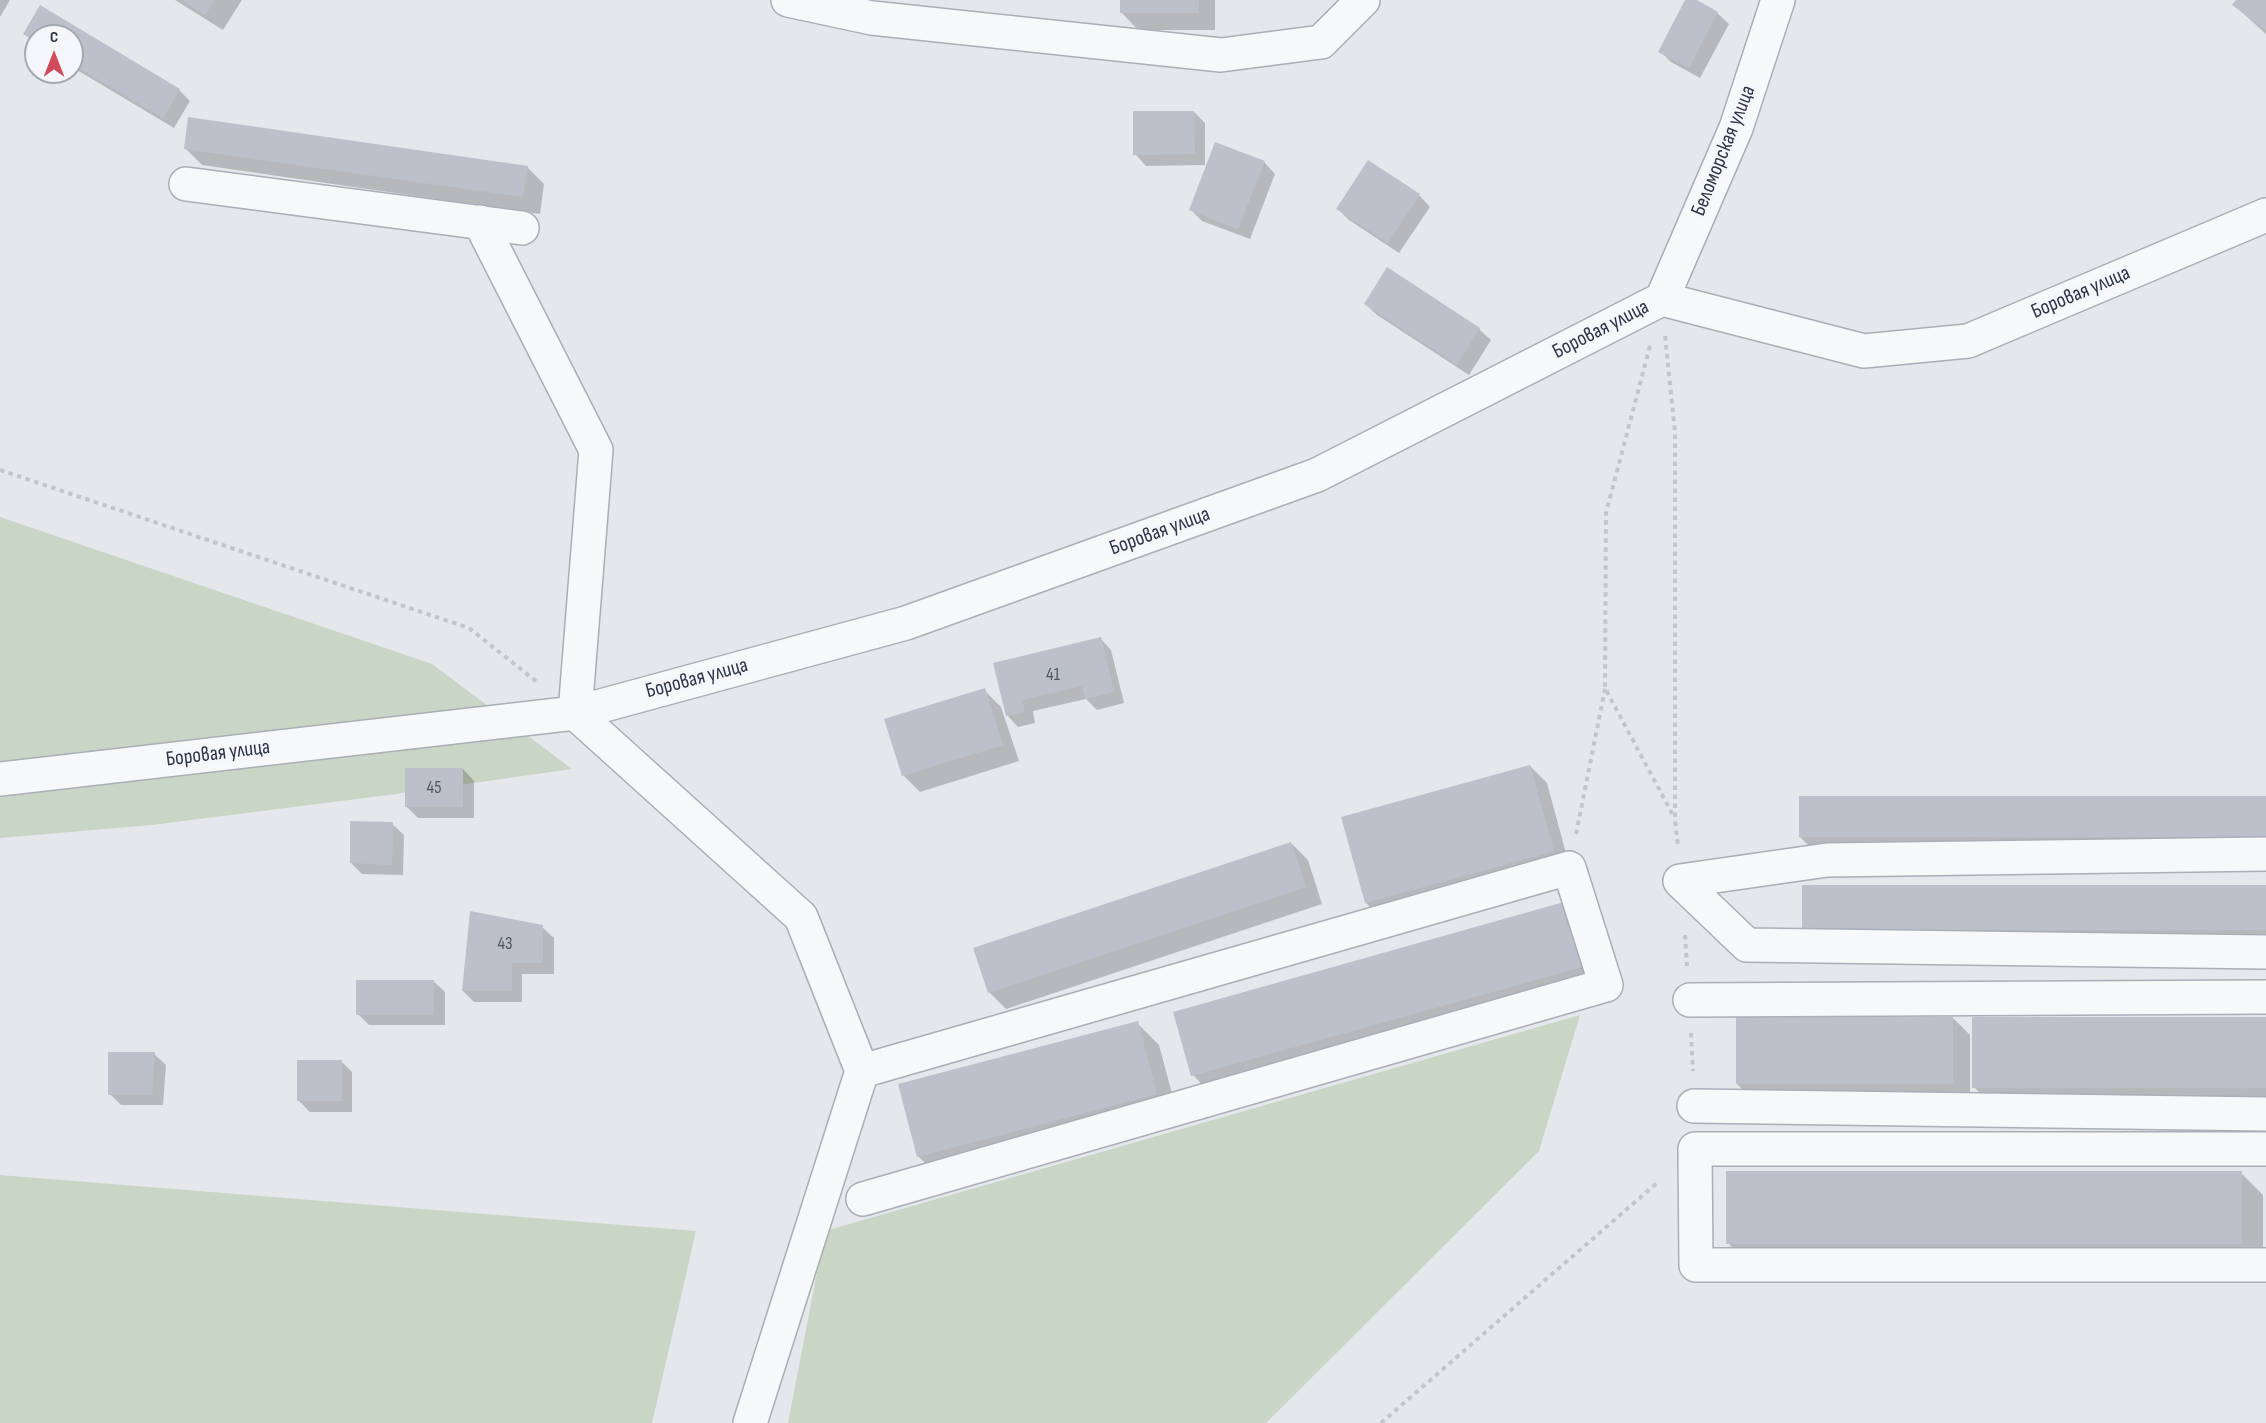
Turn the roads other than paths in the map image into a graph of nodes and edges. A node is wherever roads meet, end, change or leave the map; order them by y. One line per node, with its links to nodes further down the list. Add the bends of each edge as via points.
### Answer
1 (788, 0): 2 (street, via 872,18 1221,55 1321,42)
2 (1363, 0)
3 (1778, 0): 8 (street, Беломорская улица, via 1736,128)
4 (186, 184): 6 (street)
5 (2266, 215): 8 (street, Боровая улица, via 1968,341 1864,351)
6 (480, 222): 7 (street); 9 (street, via 596,450)
7 (522, 228)
8 (1662, 299): 9 (street, Боровая улица, via 1317,475 906,623)
9 (575, 712): 10 (street, Боровая улица); 15 (street, via 801,917)
10 (0, 779)
11 (2266, 854): 12 (street, via 1827,860 1680,881 1748,945)
12 (2266, 952)
13 (2266, 998): 14 (street)
14 (1689, 1000)
15 (862, 1071): 19 (street, via 1569,868 1606,985); 21 (street)
16 (1694, 1106): 17 (street)
17 (2266, 1114)
18 (2266, 1149): 20 (street, via 1695,1149 1696,1265)
19 (863, 1199)
20 (2266, 1265)
21 (750, 1423)

